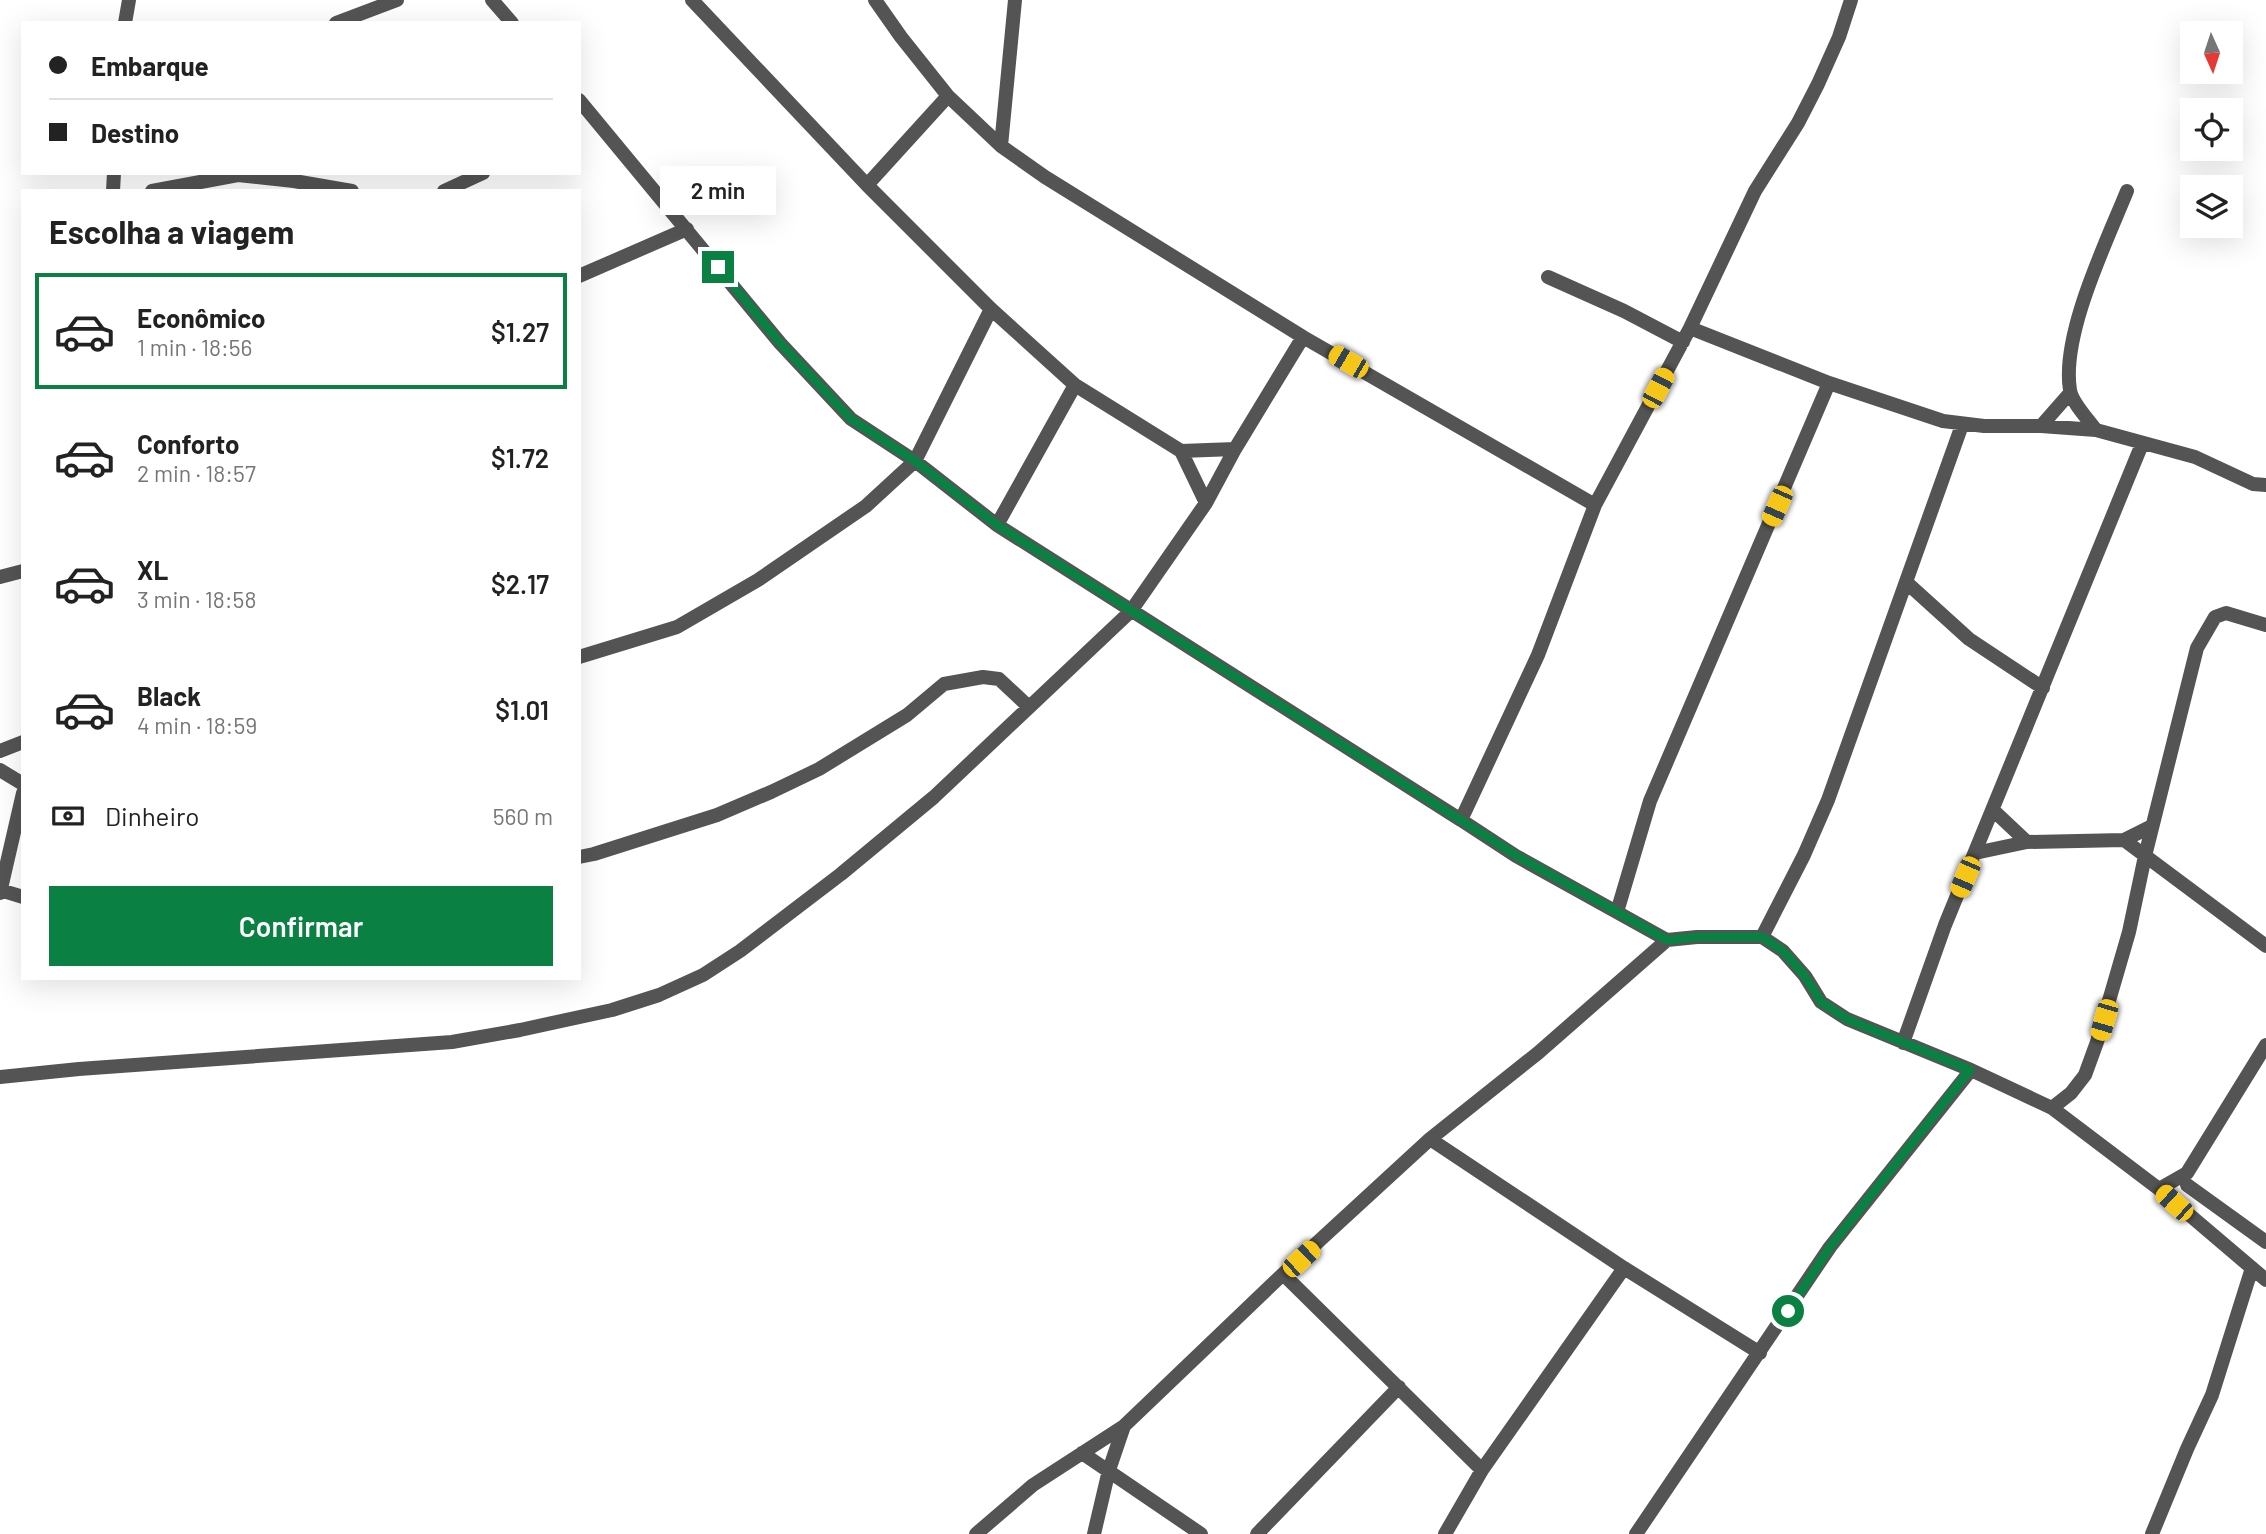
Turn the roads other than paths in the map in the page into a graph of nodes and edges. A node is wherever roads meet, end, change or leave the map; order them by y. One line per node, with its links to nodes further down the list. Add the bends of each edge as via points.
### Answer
1 (129, 0): 8 (street)
2 (397, 0): 9 (street)
3 (492, 0): 10 (street)
4 (692, 0): 17 (street)
5 (875, 0): 11 (street)
6 (1015, 0): 13 (street)
7 (1851, 0): 26 (street, via 1818,83 1755,191)
8 (125, 21)
9 (341, 21)
10 (510, 21)
11 (947, 96): 13 (street); 17 (street)
12 (582, 107): 22 (street)
13 (1001, 146): 27 (street)
14 (238, 175): 19 (street)
15 (238, 175): 18 (street)
16 (479, 175): 20 (street)
17 (867, 186): 25 (street)
18 (163, 189)
19 (341, 189)
20 (448, 189)
21 (2127, 191): 30 (street, via 2072,340)
22 (687, 229): 23 (street); 37 (street, via 780,343 851,419)
23 (581, 275)
24 (1548, 277): 26 (street)
25 (991, 309): 29 (street); 37 (street)
26 (1687, 335): 28 (street); 40 (street)
27 (1303, 337): 35 (street); 40 (street)
28 (1829, 383): 31 (street); 65 (street, via 1650,801)
29 (1075, 385): 36 (street); 41 (street)
30 (2070, 393): 32 (street); 33 (street)
31 (1962, 425): 32 (street); 44 (street)
32 (2041, 426): 33 (street)
33 (2096, 430): 34 (street)
34 (2142, 444): 38 (street, via 2196,457 2252,484); 48 (street)
35 (1235, 450): 36 (street); 39 (street)
36 (1181, 451): 39 (street)
37 (915, 461): 41 (street); 47 (street, via 866,506 758,580 677,626)
38 (2266, 485)
39 (1206, 503): 45 (street)
40 (1595, 505): 56 (street, via 1538,654)
41 (997, 525): 45 (street)
42 (21, 572): 43 (street)
43 (0, 577)
44 (1906, 582): 48 (street, via 1969,639); 66 (street, via 1828,800)
45 (1131, 611): 49 (street); 56 (street)
46 (2266, 625): 57 (street, via 2227,613 2215,617 2197,648)
47 (581, 656)
48 (2043, 688): 55 (street)
49 (1029, 707): 62 (street, via 999,679 944,684 907,715 820,769 705,818); 72 (street, via 934,797 841,874 740,951 659,995 612,1010 452,1042)
50 (21, 743): 51 (street)
51 (0, 751)
52 (0, 770): 53 (street)
53 (21, 783)
54 (21, 802): 63 (street)
55 (1993, 810): 59 (street); 60 (street)
56 (1461, 820): 65 (street)
57 (2152, 826): 58 (street); 61 (street)
58 (2124, 840): 59 (street); 61 (street)
59 (2027, 842): 60 (street)
60 (1975, 853): 69 (street)
61 (2145, 856): 68 (street); 73 (street, via 2129,932 2085,1075)
62 (581, 857)
63 (0, 891): 64 (street)
64 (21, 896)
65 (1617, 912): 67 (street)
66 (1762, 937): 67 (street); 69 (street, via 1783,951 1821,1002 1847,1019)
67 (1667, 940): 74 (street, via 1538,1053)
68 (2266, 946)
69 (1903, 1042): 71 (street)
70 (2266, 1045): 75 (street)
71 (1970, 1070): 73 (street); 83 (street, via 1830,1247)
72 (0, 1077)
73 (2052, 1108): 76 (street)
74 (1430, 1139): 79 (street); 81 (street)
75 (2187, 1179): 76 (street); 77 (street); 78 (street)
76 (2159, 1189): 77 (street)
77 (2189, 1216): 80 (street)
78 (2266, 1242)
79 (1624, 1268): 83 (street); 88 (street)
80 (2252, 1268): 82 (street); 95 (street, via 2212,1395)
81 (1283, 1275): 84 (street); 85 (street)
82 (2266, 1280)
83 (1760, 1353): 94 (street)
84 (1399, 1387): 88 (street); 92 (street)
85 (1124, 1426): 86 (street); 87 (street)
86 (1082, 1452): 87 (street); 89 (street, via 1033,1485)
87 (1109, 1470): 90 (street); 91 (street)
88 (1482, 1470): 93 (street)
89 (976, 1534)
90 (1094, 1534)
91 (1201, 1534)
92 (1257, 1534)
93 (1445, 1534)
94 (1636, 1534)
95 (2152, 1534)

